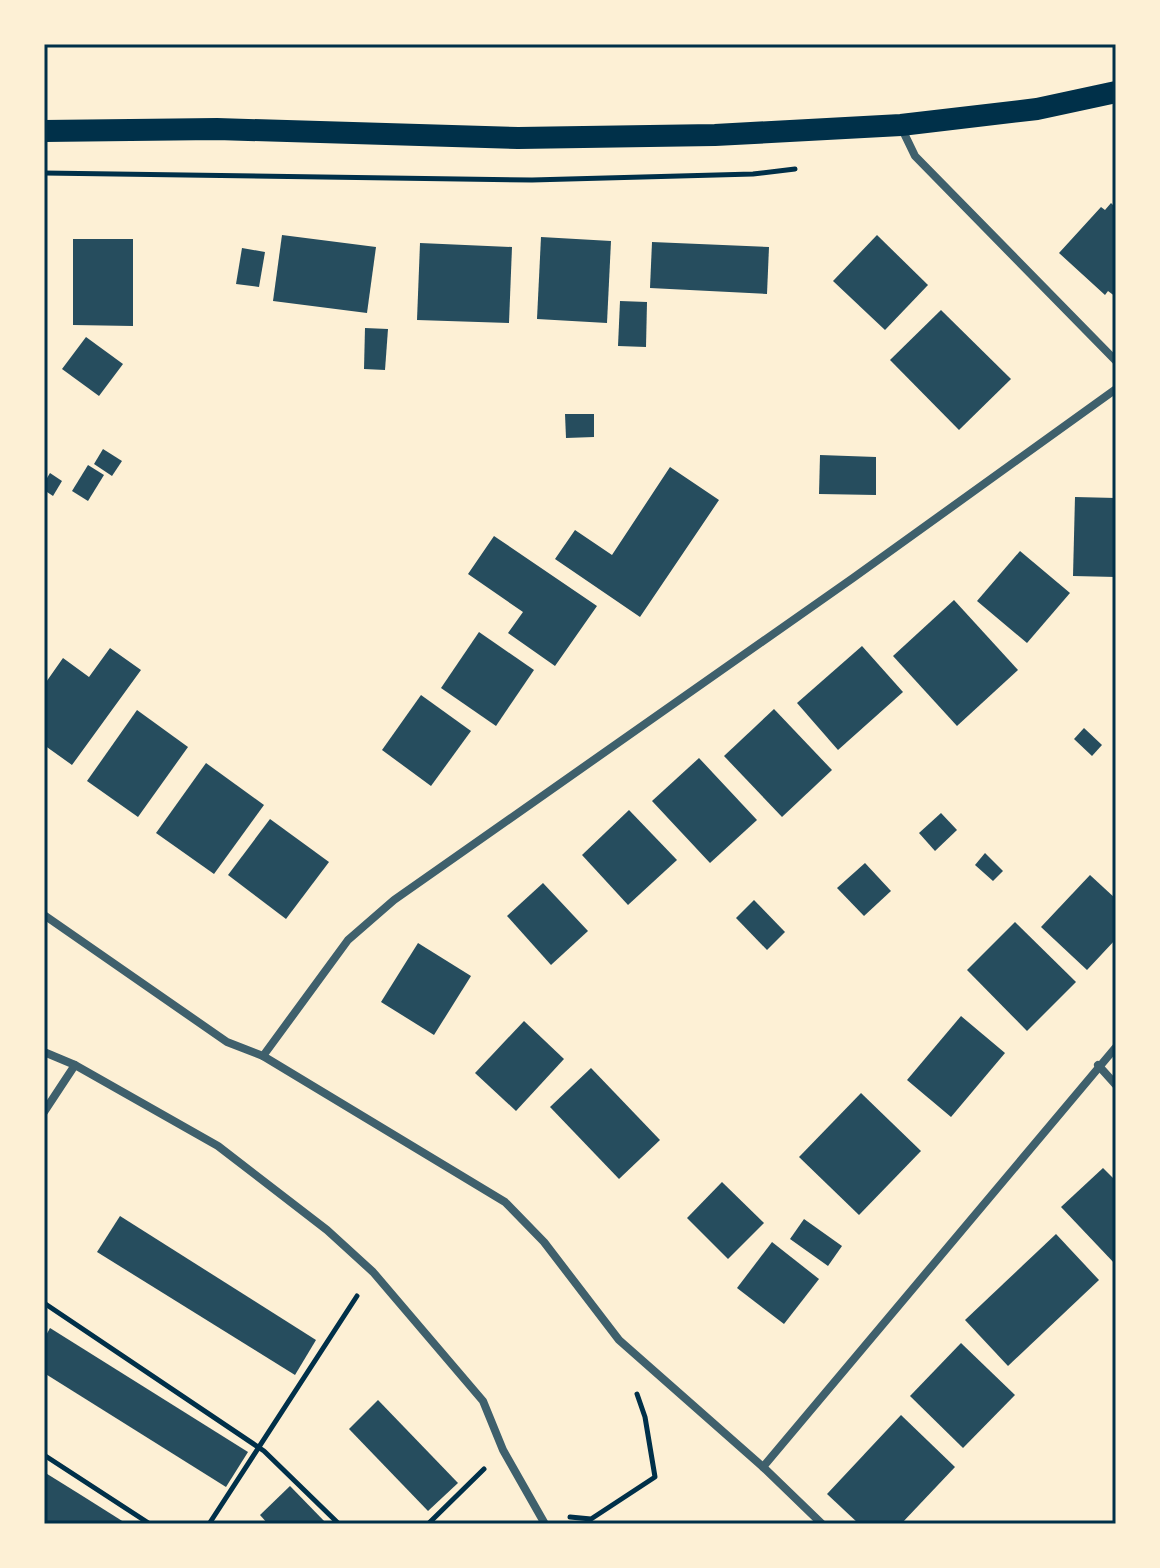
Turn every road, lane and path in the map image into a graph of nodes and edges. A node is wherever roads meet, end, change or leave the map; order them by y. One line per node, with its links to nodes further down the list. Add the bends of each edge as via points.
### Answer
1 (1116, 92): 2 (highway, via 1037,109)
2 (901, 125): 3 (highway, via 518,138 217,129); 4 (street, via 915,156)
3 (44, 131)
4 (1116, 361)
5 (1116, 389): 9 (street, via 394,900 348,940)
6 (44, 915): 9 (street, via 227,1042)
7 (1116, 1047): 11 (street)
8 (44, 1052): 10 (street)
9 (263, 1056): 16 (street, via 505,1202 544,1242)
10 (75, 1065): 13 (street); 14 (street, via 218,1146)
11 (1098, 1065): 12 (street); 20 (street)
12 (1116, 1085)
13 (44, 1112)
14 (373, 1272): 17 (path); 18 (street, via 483,1401)
15 (44, 1303): 17 (path)
16 (619, 1340): 20 (street); 21 (path, via 645,1417 655,1477 591,1519)
17 (259, 1448): 23 (path); 24 (path)
18 (503, 1450): 21 (street); 25 (path)
19 (44, 1455): 22 (path)
20 (763, 1467): 27 (street)
21 (541, 1514): 26 (street)
22 (150, 1524)
23 (209, 1524)
24 (339, 1524)
25 (428, 1524)
26 (545, 1524)
27 (822, 1524)

